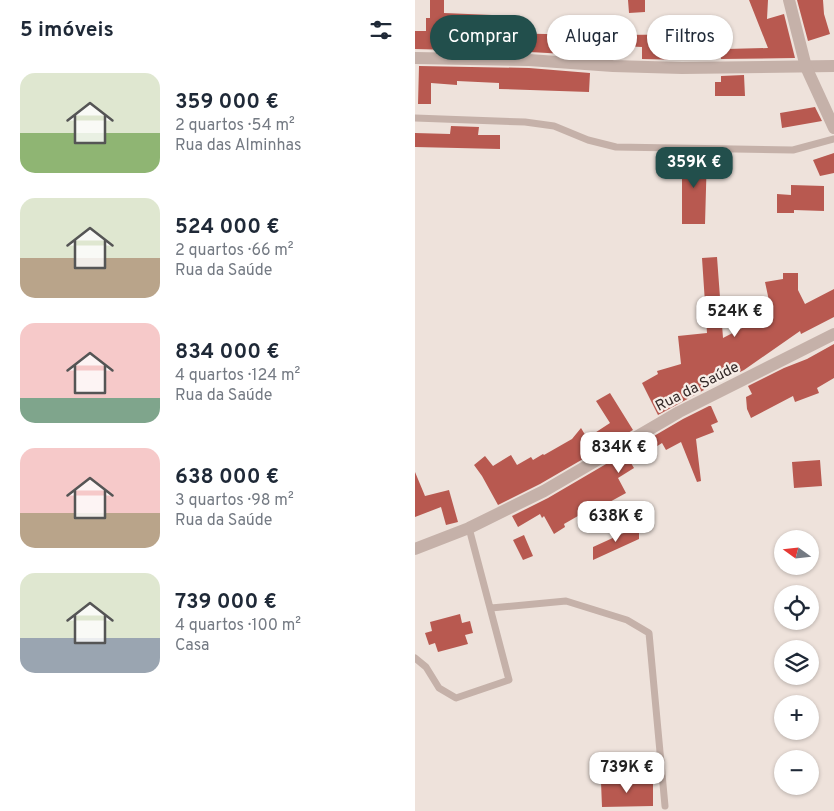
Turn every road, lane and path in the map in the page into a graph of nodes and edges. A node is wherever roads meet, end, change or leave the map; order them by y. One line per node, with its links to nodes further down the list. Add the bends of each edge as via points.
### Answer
1 (789, 0): 4 (street)
2 (415, 58): 4 (street, via 681,68)
3 (834, 66): 4 (street)
4 (806, 67): 6 (street)
5 (415, 118): 7 (lane, via 481,119 554,126 616,147 793,150)
6 (834, 128)
7 (834, 139)
8 (834, 334): 9 (street, Rua da Saúde, via 679,412 543,491)
9 (469, 528): 10 (street, Rua da Saúde); 11 (lane)
10 (415, 549)
11 (491, 608): 12 (lane, via 509,680 455,698 439,688 426,667); 13 (lane, via 566,601 627,620 649,633)
12 (415, 658)
13 (665, 806)

